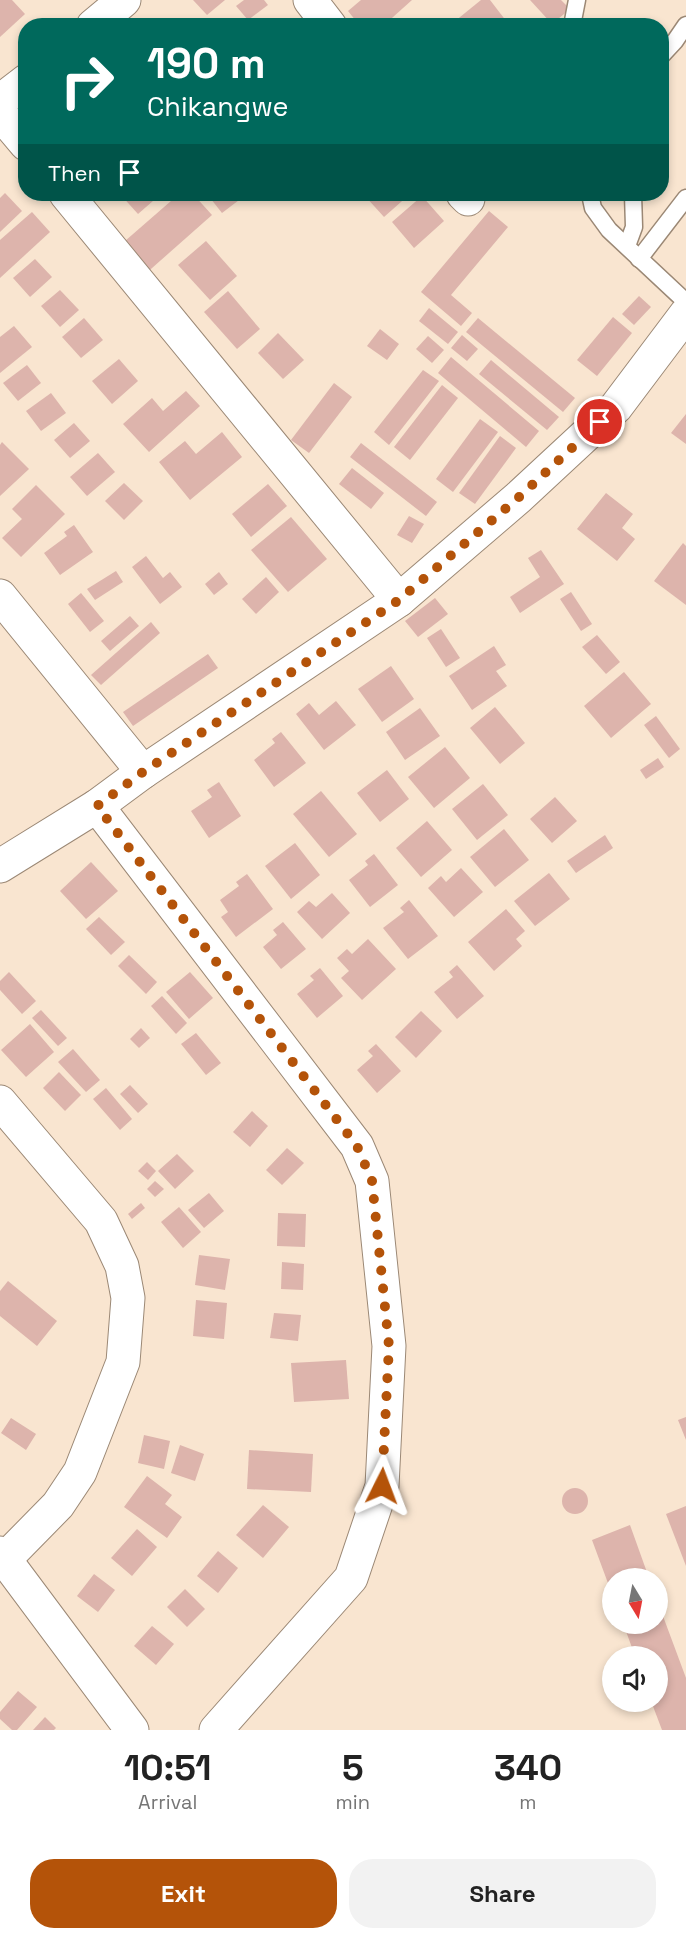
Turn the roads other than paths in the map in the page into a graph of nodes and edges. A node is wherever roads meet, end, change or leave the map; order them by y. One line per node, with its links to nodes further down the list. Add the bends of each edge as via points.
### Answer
1 (124, 0): 4 (street)
2 (310, 0): 5 (street)
3 (577, 0): 6 (lane)
4 (103, 18)
5 (324, 18)
6 (574, 18)
7 (686, 25): 8 (lane)
8 (669, 47)
9 (18, 87): 10 (street)
10 (0, 101)
11 (0, 113): 12 (street)
12 (18, 134)
13 (686, 198): 18 (lane)
14 (72, 201): 22 (street)
15 (592, 201): 17 (lane, via 609,230)
16 (633, 201): 17 (lane, via 634,226)
17 (627, 246): 18 (lane)
18 (639, 259): 19 (lane)
19 (686, 302)
20 (686, 314): 22 (street, via 616,407)
21 (0, 596): 23 (street)
22 (399, 600): 23 (street)
23 (143, 772): 24 (street)
24 (97, 806): 25 (street); 29 (street, via 357,1146 372,1181 389,1346 382,1486 351,1578)
25 (0, 866)
26 (0, 1102): 27 (street, via 101,1221 122,1266 128,1298 123,1362 80,1472 58,1505)
27 (2, 1556): 28 (street)
28 (132, 1730)
29 (216, 1730)

